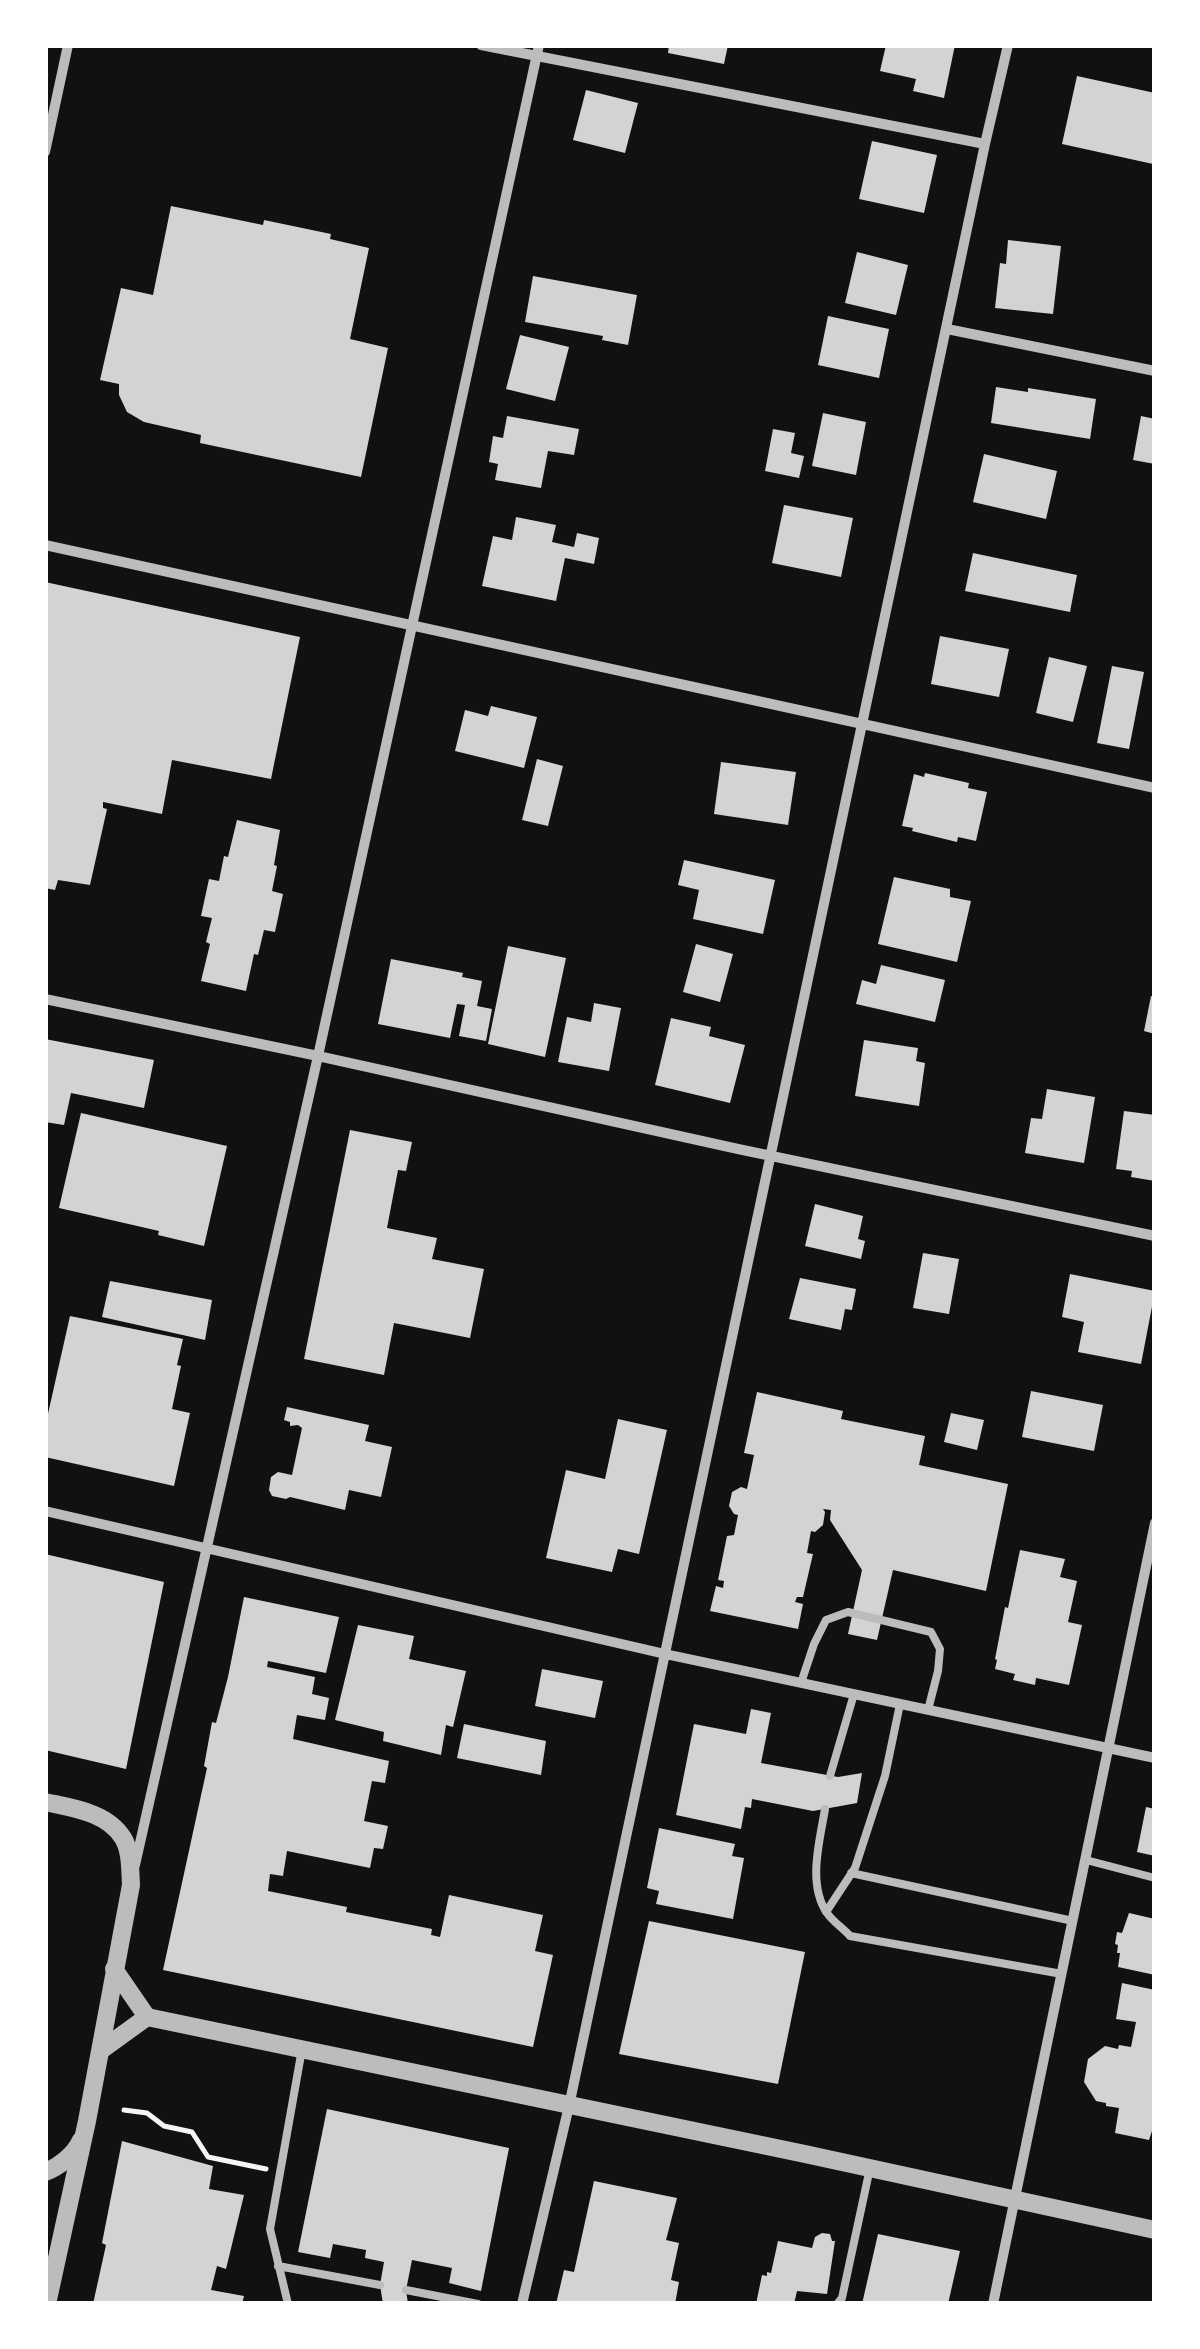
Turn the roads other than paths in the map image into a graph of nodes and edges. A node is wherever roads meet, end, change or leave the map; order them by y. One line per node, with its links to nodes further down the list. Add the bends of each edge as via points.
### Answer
1 (68, 45): 6 (street)
2 (481, 45): 4 (street)
3 (1008, 45): 5 (street)
4 (538, 50): 5 (street); 10 (street)
5 (985, 144): 7 (street)
6 (45, 152)
7 (947, 329): 8 (street); 11 (street)
8 (1155, 371)
9 (45, 545): 10 (street)
10 (412, 626): 11 (street); 14 (street)
11 (862, 725): 12 (street); 15 (street)
12 (1155, 788)
13 (45, 999): 14 (street)
14 (318, 1056): 15 (street); 19 (street)
15 (771, 1156): 16 (street); 20 (street)
16 (1155, 1236)
17 (45, 1511): 19 (street)
18 (1155, 1523): 25 (street)
19 (208, 1548): 20 (street); 33 (street)
20 (665, 1654): 21 (street); 41 (street)
21 (802, 1683): 22 (street); 24 (lane, via 826,1620 848,1612 932,1632 940,1649)
22 (854, 1694): 23 (street); 27 (lane)
23 (900, 1704): 24 (street); 31 (lane, via 885,1776)
24 (928, 1710): 25 (street)
25 (1109, 1748): 26 (street); 30 (street)
26 (1155, 1758)
27 (830, 1776)
28 (45, 1802): 33 (street, via 108,1822 123,1838)
29 (824, 1809): 34 (lane, via 816,1861)
30 (1086, 1860): 32 (lane); 35 (street)
31 (851, 1873): 34 (lane); 35 (lane)
32 (1155, 1878)
33 (131, 1885): 36 (street)
34 (826, 1912): 37 (lane, via 850,1936)
35 (1073, 1922): 37 (street)
36 (114, 1968): 38 (street); 40 (street)
37 (1062, 1974): 45 (street)
38 (146, 2017): 39 (street); 40 (street)
39 (302, 2050): 41 (street); 47 (lane, via 270,2228)
40 (100, 2051): 42 (street)
41 (569, 2106): 43 (street); 53 (street)
42 (87, 2121): 44 (street, via 78,2146); 50 (street)
43 (870, 2168): 45 (street); 54 (lane)
44 (45, 2172)
45 (1014, 2199): 46 (street); 55 (street)
46 (1155, 2230)
47 (278, 2266): 48 (lane); 51 (lane)
48 (380, 2284)
49 (406, 2290): 52 (lane)
50 (47, 2304)
51 (288, 2304)
52 (478, 2304)
53 (522, 2304)
54 (838, 2304)
55 (993, 2304)

